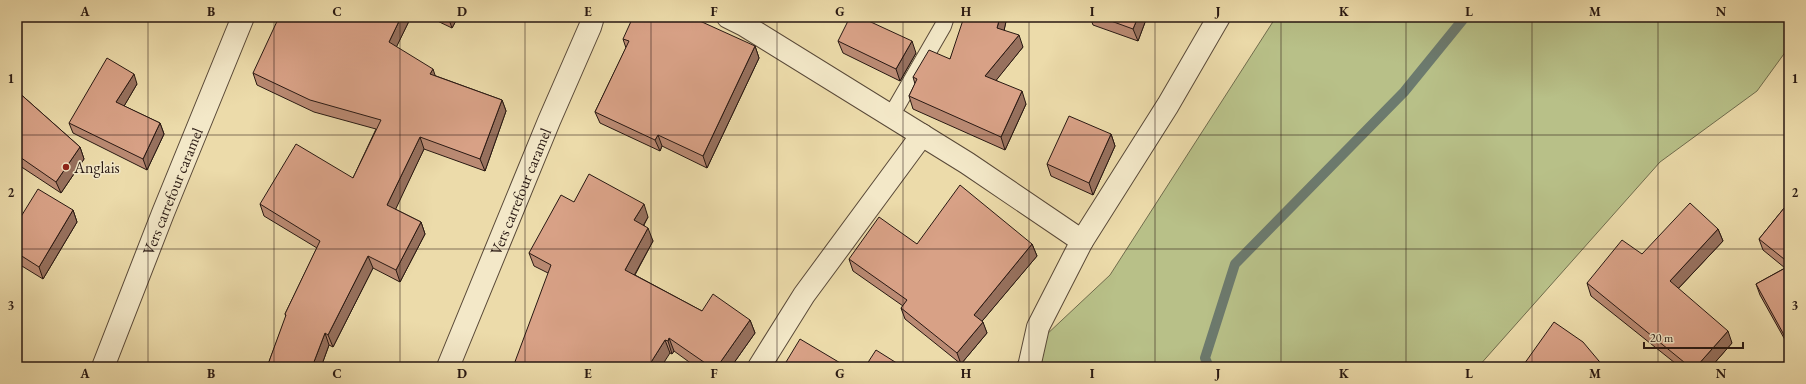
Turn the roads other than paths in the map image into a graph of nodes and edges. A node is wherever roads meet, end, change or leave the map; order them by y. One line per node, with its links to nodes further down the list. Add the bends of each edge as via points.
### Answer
1 (243, 17): 9 (street, Vers carrefour caramel)
2 (593, 17): 10 (street, Vers carrefour caramel)
3 (728, 17): 6 (street)
4 (946, 17): 6 (lane)
5 (1219, 17): 8 (street, via 1168,105)
6 (891, 116): 7 (street)
7 (922, 135): 8 (street, via 968,163); 11 (street, via 804,295)
8 (1082, 241): 12 (street, via 1038,327)
9 (103, 367)
10 (448, 367)
11 (759, 367)
12 (1029, 367)

